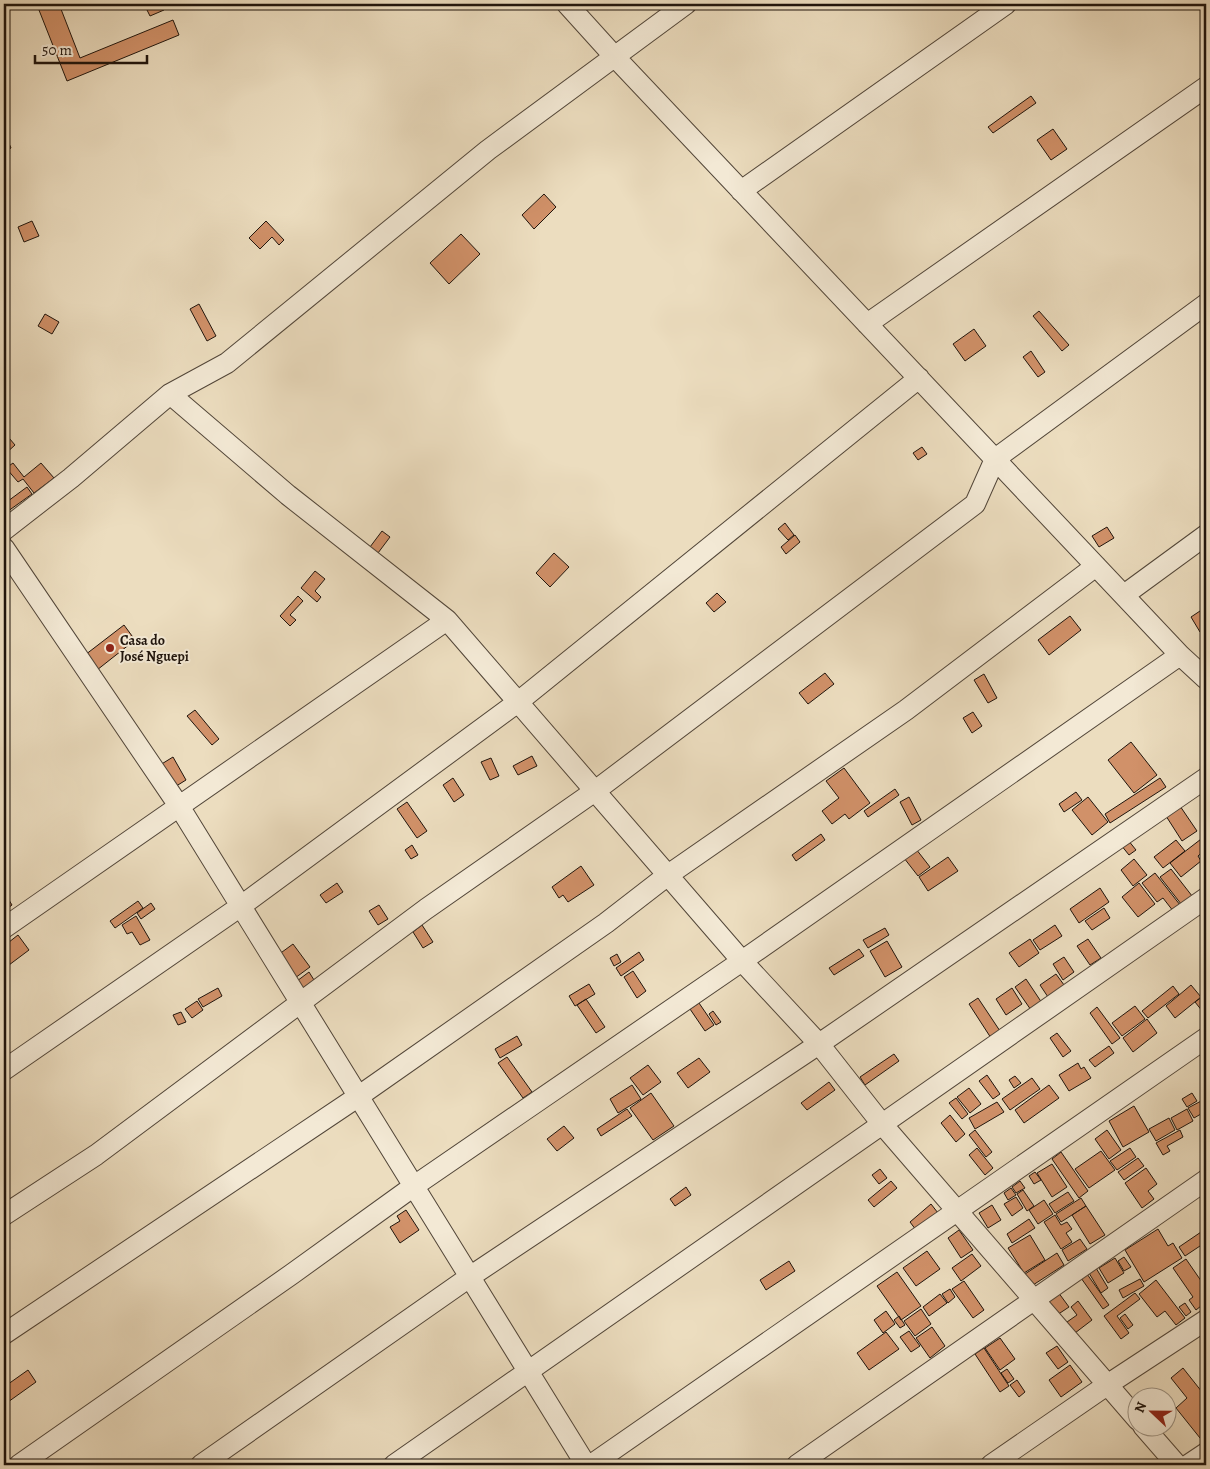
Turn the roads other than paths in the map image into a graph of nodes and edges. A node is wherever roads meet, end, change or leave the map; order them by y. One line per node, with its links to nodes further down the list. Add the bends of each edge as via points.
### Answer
1 (567, 4): 4 (street)
2 (686, 4): 4 (street)
3 (1006, 4): 6 (street)
4 (614, 56): 6 (street); 10 (street, via 488,150 227,363)
5 (1206, 87): 8 (street)
6 (741, 190): 8 (street)
7 (1206, 304): 11 (street)
8 (867, 324): 9 (street)
9 (919, 378): 11 (street); 20 (street)
10 (170, 394): 12 (street); 17 (street, via 288,495)
11 (994, 459): 15 (street); 22 (street, via 975,504)
12 (4, 530)
13 (1206, 535): 16 (street)
14 (4, 548): 23 (street)
15 (1096, 566): 16 (street); 24 (street, via 906,710)
16 (1124, 595): 18 (street)
17 (447, 620): 20 (street); 23 (street)
18 (1180, 654): 19 (street); 28 (street)
19 (1206, 678)
20 (518, 702): 22 (street); 26 (street)
21 (1206, 778): 31 (street)
22 (595, 791): 24 (street); 29 (street, via 426,909)
23 (179, 806): 26 (street); 27 (street)
24 (668, 875): 28 (street); 33 (street, via 606,923)
25 (1206, 898): 34 (street)
26 (241, 906): 29 (street); 32 (street)
27 (4, 928)
28 (742, 962): 31 (street); 36 (street)
29 (301, 1003): 33 (street); 38 (street, via 96,1155)
30 (1206, 1038): 37 (street)
31 (819, 1044): 34 (street); 39 (street)
32 (4, 1070)
33 (359, 1096): 36 (street); 42 (street)
34 (882, 1124): 37 (street); 43 (street)
35 (1206, 1180): 40 (street)
36 (414, 1186): 39 (street); 48 (street)
37 (957, 1211): 40 (street); 52 (street)
38 (4, 1215)
39 (471, 1276): 43 (street); 49 (street)
40 (1034, 1300): 44 (street); 53 (street)
41 (1206, 1320): 44 (street)
42 (4, 1334)
43 (528, 1371): 50 (street); 51 (street)
44 (1107, 1385): 45 (street); 54 (street)
45 (1128, 1409)
46 (1152, 1436): 55 (street)
47 (1206, 1453): 56 (street)
48 (19, 1465)
49 (201, 1465)
50 (394, 1465)
51 (586, 1465)
52 (590, 1465)
53 (797, 1465)
54 (991, 1465)
55 (1177, 1465)
56 (1188, 1465)

